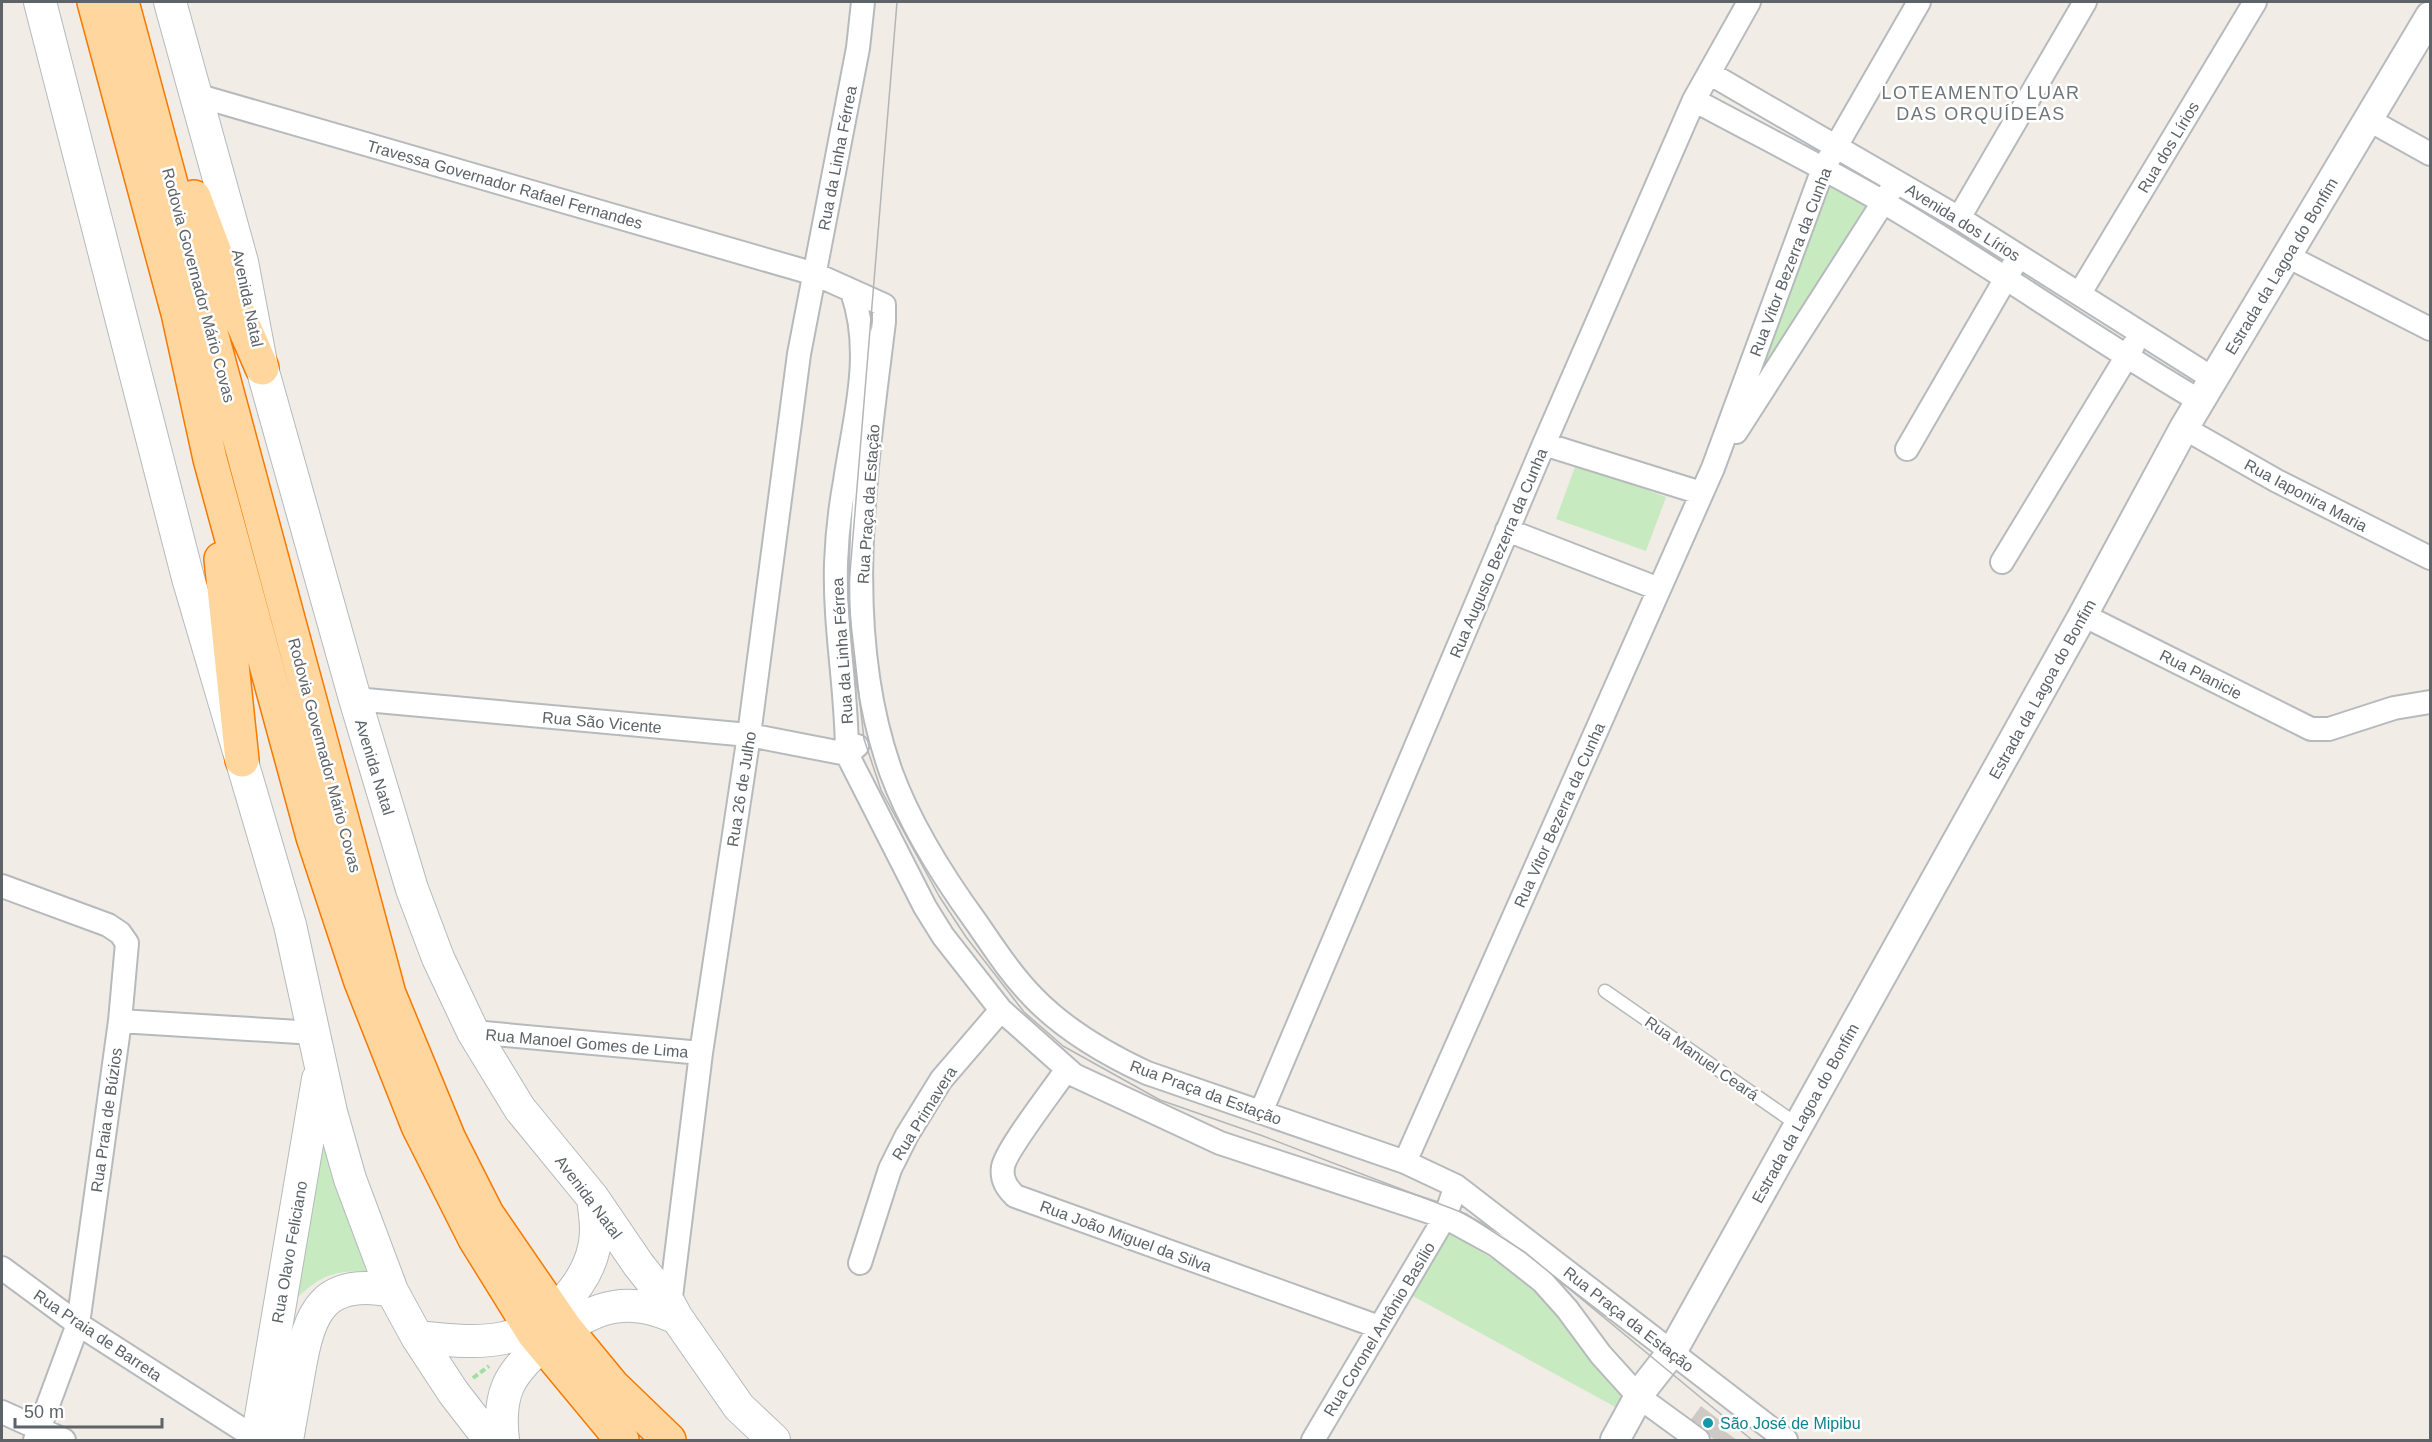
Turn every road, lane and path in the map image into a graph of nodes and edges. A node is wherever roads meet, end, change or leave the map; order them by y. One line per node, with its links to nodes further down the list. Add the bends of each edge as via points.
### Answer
1 (39, 2): 49 (main road, via 188,578)
2 (94, 2): 36 (highway, Rodovia Governador Mário Covas, via 178,313)
3 (122, 2): 12 (highway, Rodovia Governador Mário Covas)
4 (170, 2): 13 (main road, Avenida Natal)
5 (863, 2): 24 (street, Rua da Linha Férrea, via 858,48)
6 (1749, 2): 11 (street, Rua Augusto Bezerra da Cunha)
7 (1919, 2): 16 (street, Rua Vitor Bezerra da Cunha)
8 (2085, 2): 21 (street)
9 (2255, 2): 27 (street, Rua dos Lírios)
10 (2428, 26): 15 (street, Estrada da Lagoa do Bonfim)
11 (1709, 73): 14 (street, Rua Augusto Bezerra da Cunha); 16 (street, Avenida dos Lírios)
12 (142, 76): 31 (highway, via 175,146); 70 (highway, Rodovia Governador Mário Covas, via 389,994 449,1139)
13 (196, 95): 24 (street, Travessa Governador Rafael Fernandes); 31 (main road, Avenida Natal, via 242,262)
14 (1694, 100): 18 (street, Avenida dos Lírios); 34 (street, Rua Augusto Bezerra da Cunha)
15 (2369, 120): 17 (street); 22 (street, Estrada da Lagoa do Bonfim)
16 (1836, 147): 18 (street, Rua Vitor Bezerra da Cunha); 19 (street, Avenida dos Lírios)
17 (2430, 154)
18 (1823, 169): 20 (street, Avenida dos Lírios); 37 (street, Rua Vitor Bezerra da Cunha)
19 (1896, 181): 20 (street, Rua Vitor Bezerra da Cunha); 21 (street, Avenida dos Lírios)
20 (1883, 202): 25 (street, Avenida dos Lírios); 37 (street, Rua Vitor Bezerra da Cunha)
21 (1959, 218): 23 (street, Avenida dos Lírios)
22 (2287, 256): 28 (street); 32 (street, Estrada da Lagoa do Bonfim)
23 (2018, 257): 25 (street); 27 (street, Avenida dos Lírios)
24 (815, 274): 26 (street); 47 (street, Rua 26 de Julho, via 799,354)
25 (2006, 277): 30 (street, Avenida dos Lírios); 35 (street)
26 (852, 292): 46 (street, Rua Praça da Estação, via 884,306 861,553 865,659); 48 (street, Rua da Linha Férrea, via 862,340 861,382 836,562)
27 (2080, 293): 29 (street, Avenida dos Lírios)
28 (2430, 329)
29 (2139, 333): 30 (street); 32 (street, Avenida dos Lírios)
30 (2126, 358): 32 (street, Avenida dos Lírios); 41 (street)
31 (262, 368): 44 (main road, Avenida Natal)
32 (2206, 390): 33 (street, Estrada da Lagoa do Bonfim)
33 (2184, 428): 40 (street, Rua Iaponira Maria, via 2277,481); 43 (street, Estrada da Lagoa do Bonfim)
34 (1544, 444): 38 (street); 39 (street, Rua Augusto Bezerra da Cunha)
35 (1907, 448)
36 (210, 459): 49 (highway); 70 (highway, Rodovia Governador Mário Covas, via 313,837 361,982 418,1126 475,1239)
37 (1713, 468): 38 (street, Rua Vitor Bezerra da Cunha)
38 (1701, 494): 42 (street, Rua Vitor Bezerra da Cunha)
39 (1508, 530): 42 (street); 58 (street, Rua Augusto Bezerra da Cunha)
40 (2430, 558)
41 (2002, 562)
42 (1659, 589): 60 (street, Rua Vitor Bezerra da Cunha)
43 (2083, 615): 45 (street, Rua Planicie, via 2319,730); 59 (street, Estrada da Lagoa do Bonfim)
44 (355, 699): 47 (street, Rua São Vicente); 54 (main road, Avenida Natal, via 412,889 438,958)
45 (2430, 702)
46 (879, 733): 48 (street, via 864,739); 58 (street, Rua Praça da Estação, via 892,774 931,852 958,898 1033,998 1106,1054 1147,1073)
47 (749, 735): 48 (street, Rua São Vicente); 56 (street, Rua 26 de Julho)
48 (847, 754): 52 (street, Rua da Linha Férrea, via 925,907)
49 (242, 760): 55 (main road, via 290,926)
50 (2, 886): 53 (street, Rua Praia de Búzios, via 120,933 127,943)
51 (1605, 991): 59 (lane, Rua Manuel Ceará)
52 (1001, 1010): 57 (street, Rua da Linha Férrea); 64 (street, Rua Primavera, via 941,1080 907,1135 890,1169)
53 (120, 1021): 55 (street); 68 (street, Rua Praia de Búzios)
54 (473, 1032): 56 (street, Rua Manoel Gomes de Lima); 62 (main road, Avenida Natal, via 520,1109)
55 (318, 1048): 66 (main road, via 350,1179); 77 (main road, Rua Olavo Feliciano)
56 (701, 1053): 67 (street, Rua 26 de Julho)
57 (1070, 1072): 63 (street, Rua Praça da Estação, via 1220,1143); 69 (street, Rua João Miguel da Silva, via 1006,1159 1003,1177 1015,1197)
58 (1261, 1112): 60 (street, Rua Praça da Estação)
59 (1798, 1125): 72 (street, Estrada da Lagoa do Bonfim)
60 (1405, 1162): 61 (street, Rua Praça da Estação)
61 (1456, 1186): 63 (street, Rua Coronel Antônio Basílio); 72 (street, Rua Praça da Estação)
62 (593, 1198): 67 (main road, Avenida Natal); 70 (main road, via 597,1226 594,1249 587,1269)
63 (1445, 1217): 69 (street, Rua Coronel Antônio Basílio); 73 (street, Rua Praça da Estação, via 1496,1245 1542,1281)
64 (861, 1263)
65 (2, 1268): 68 (street, Rua Praia de Barreta)
66 (392, 1291): 71 (main road); 77 (main road, Rua Olavo Feliciano, via 356,1289 337,1293 320,1305)
67 (674, 1311): 70 (main road, via 635,1305 613,1307); 82 (main road, Avenida Natal, via 739,1407)
68 (78, 1324): 75 (street, Rua Praia de Búzios); 77 (street, Rua Praia de Barreta)
69 (1379, 1327): 83 (street, Rua Coronel Antônio Basílio)
70 (548, 1328): 71 (main road, via 477,1341); 79 (main road, via 508,1386 503,1405); 80 (highway, Rodovia Governador Mário Covas, via 584,1392); 81 (highway, Rodovia Governador Mário Covas)
71 (417, 1336): 78 (main road)
72 (1666, 1359): 73 (street, Estrada da Lagoa do Bonfim); 86 (street, Rua Praça da Estação)
73 (1639, 1397): 84 (street, Estrada da Lagoa do Bonfim); 85 (street, Rua Praça da Estação)
74 (2, 1412): 75 (street)
75 (38, 1435): 76 (street)
76 (64, 1440)
77 (267, 1440)
78 (490, 1440)
79 (503, 1440)
80 (622, 1440)
81 (669, 1440)
82 (774, 1440)
83 (1313, 1440)
84 (1615, 1440)
85 (1698, 1440)
86 (1786, 1440)

